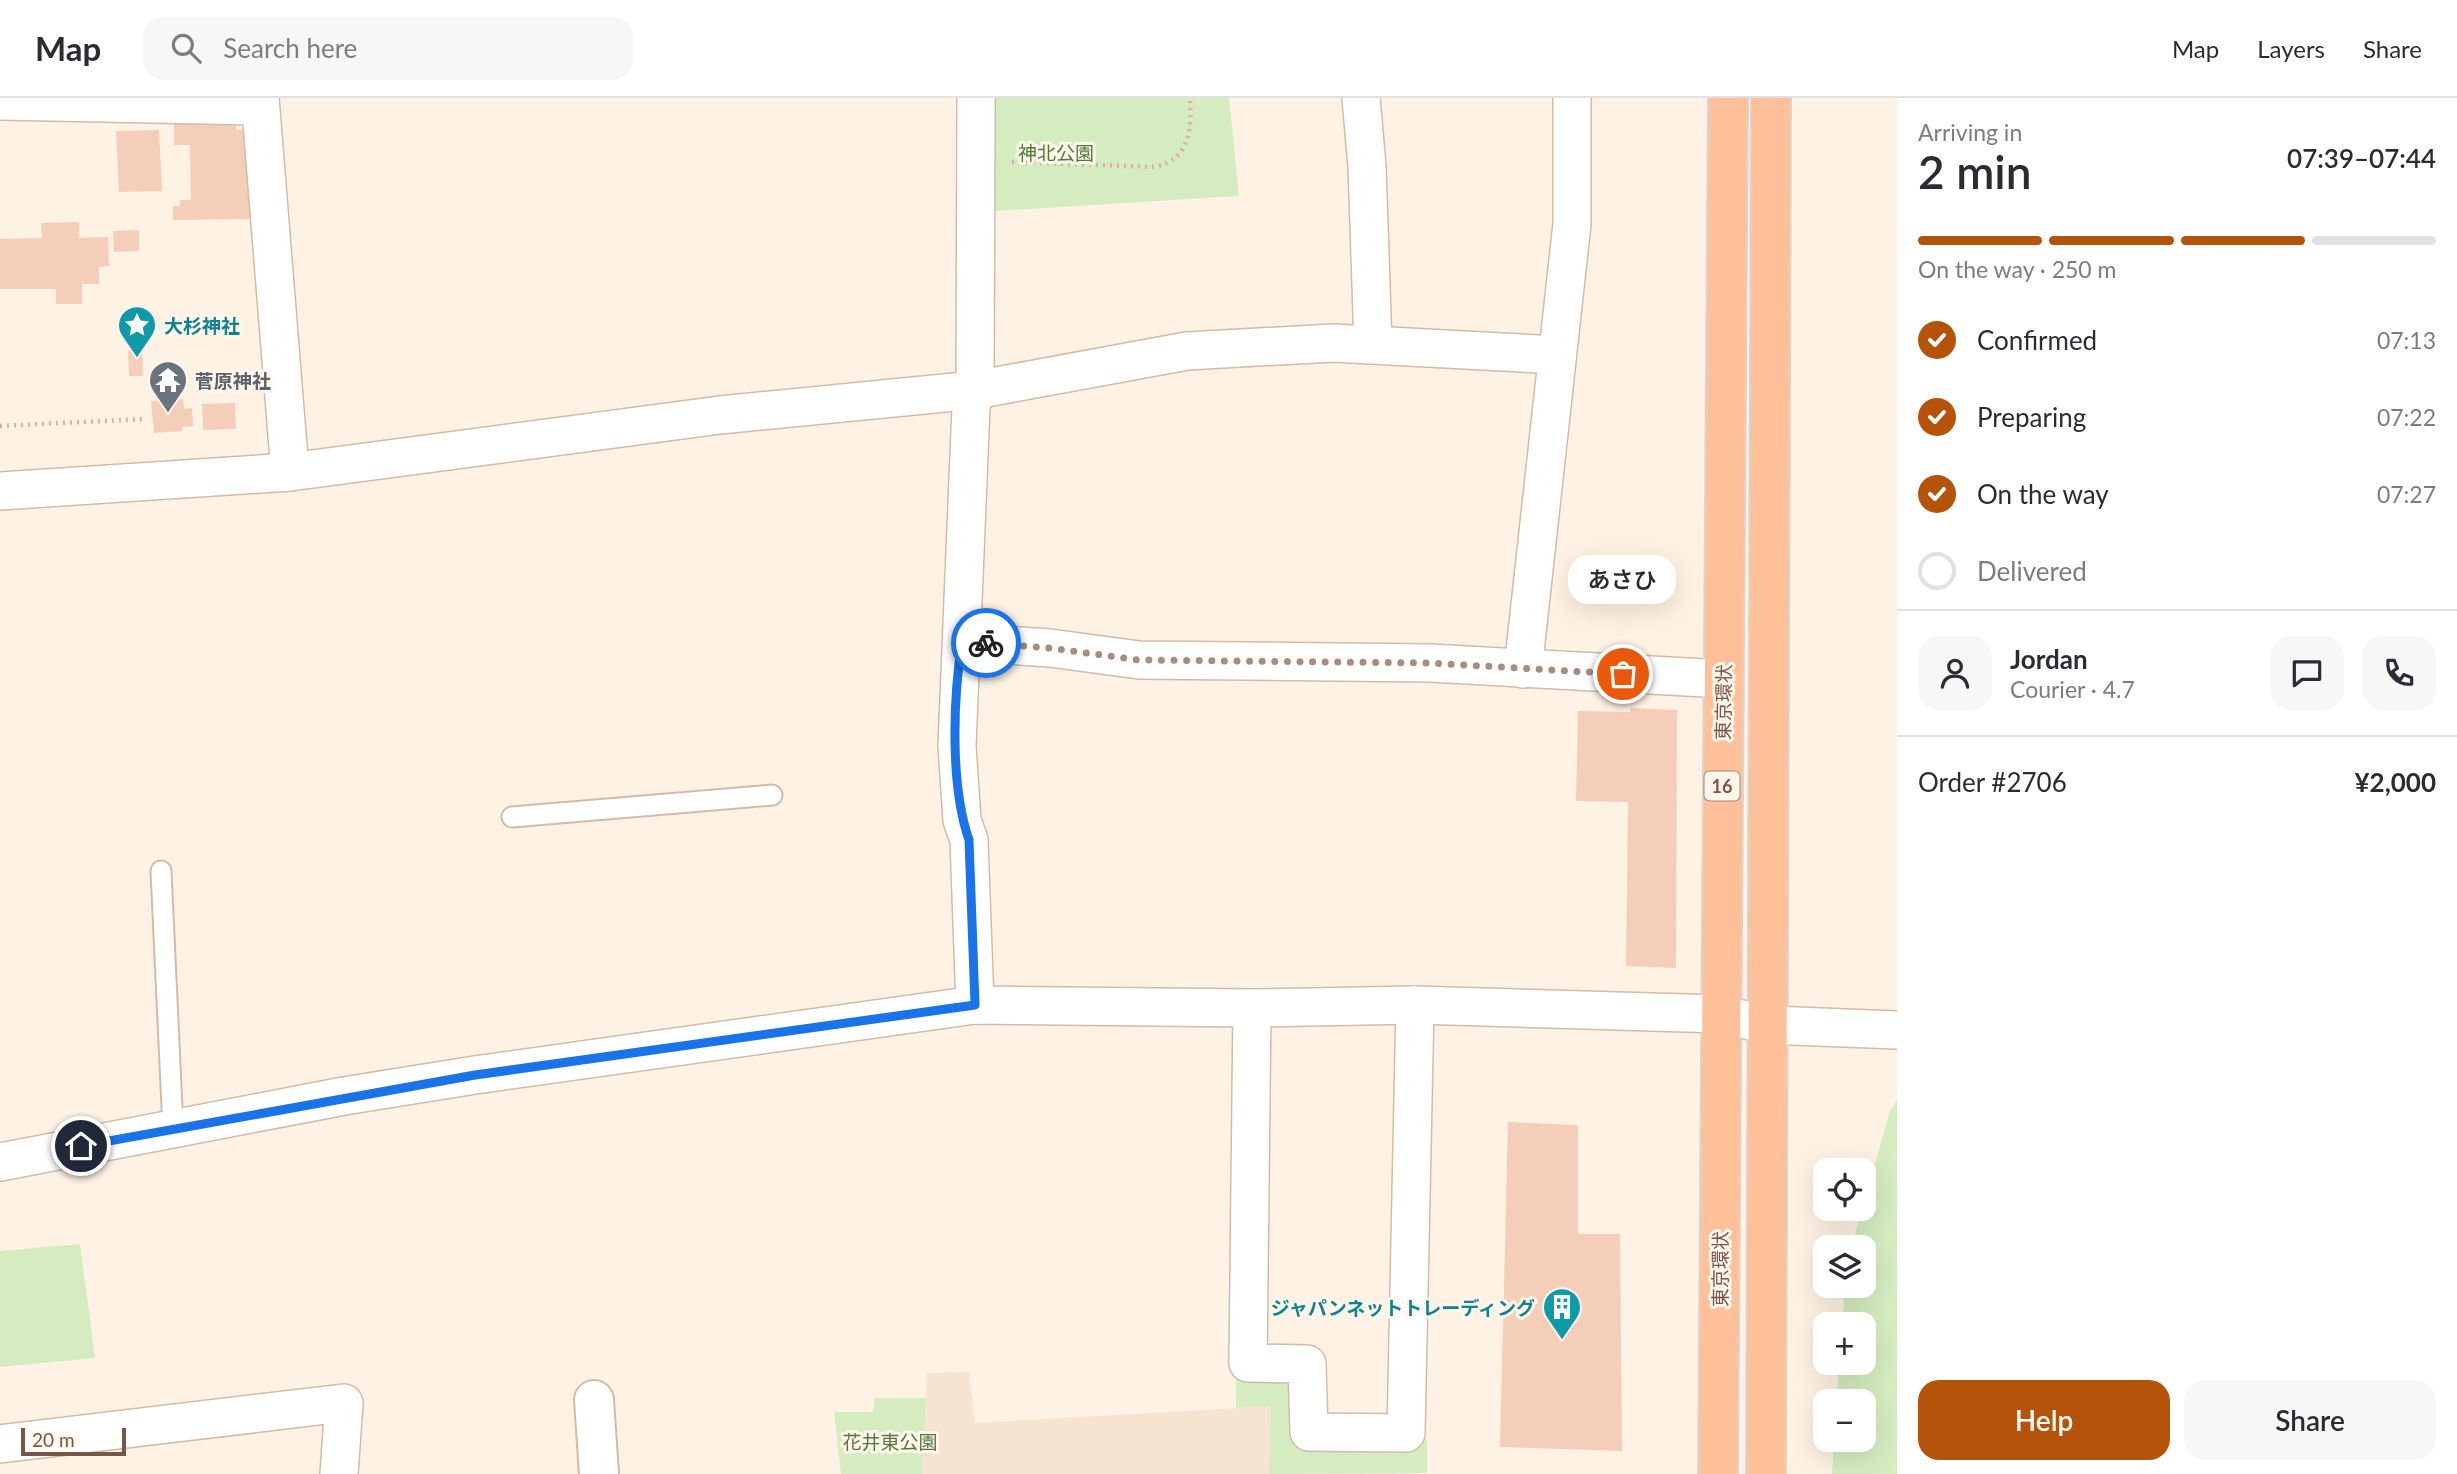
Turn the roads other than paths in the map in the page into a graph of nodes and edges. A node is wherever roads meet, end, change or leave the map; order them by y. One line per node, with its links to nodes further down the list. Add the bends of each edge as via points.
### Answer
1 (976, 98): 10 (street)
2 (1361, 98): 8 (street)
3 (1572, 98): 9 (street, via 1572,224)
4 (1728, 98): 15 (highway, 東京環状 / 16)
5 (1771, 98): 23 (highway)
6 (0, 101): 7 (street)
7 (260, 102): 11 (street)
8 (1373, 344): 9 (street); 10 (street, via 1187,351)
9 (1557, 355): 14 (street)
10 (975, 390): 11 (street, via 720,415); 13 (street)
11 (290, 472): 12 (street)
12 (0, 491)
13 (962, 642): 14 (street, via 1139,660 1430,663); 20 (street, via 957,746 962,820 969,840)
14 (1523, 669): 15 (street)
15 (1724, 679): 22 (highway, 東京環状 / 16)
16 (772, 795): 17 (lane)
17 (512, 817)
18 (161, 871): 25 (lane)
19 (1415, 1004): 21 (street); 21 (street, via 1406,1433 1309,1432 1307,1364 1248,1363); 22 (street)
20 (975, 1005): 21 (street); 25 (street, via 475,1075)
21 (1252, 1008)
22 (1720, 1014): 23 (street); 31 (highway, 東京環状 / 16)
23 (1768, 1025): 24 (street); 32 (highway)
24 (1897, 1030)
25 (173, 1129): 26 (street)
26 (0, 1163)
27 (594, 1400): 30 (street)
28 (0, 1444): 29 (street, via 344,1403)
29 (339, 1474)
30 (599, 1474)
31 (1718, 1474)
32 (1766, 1474)

